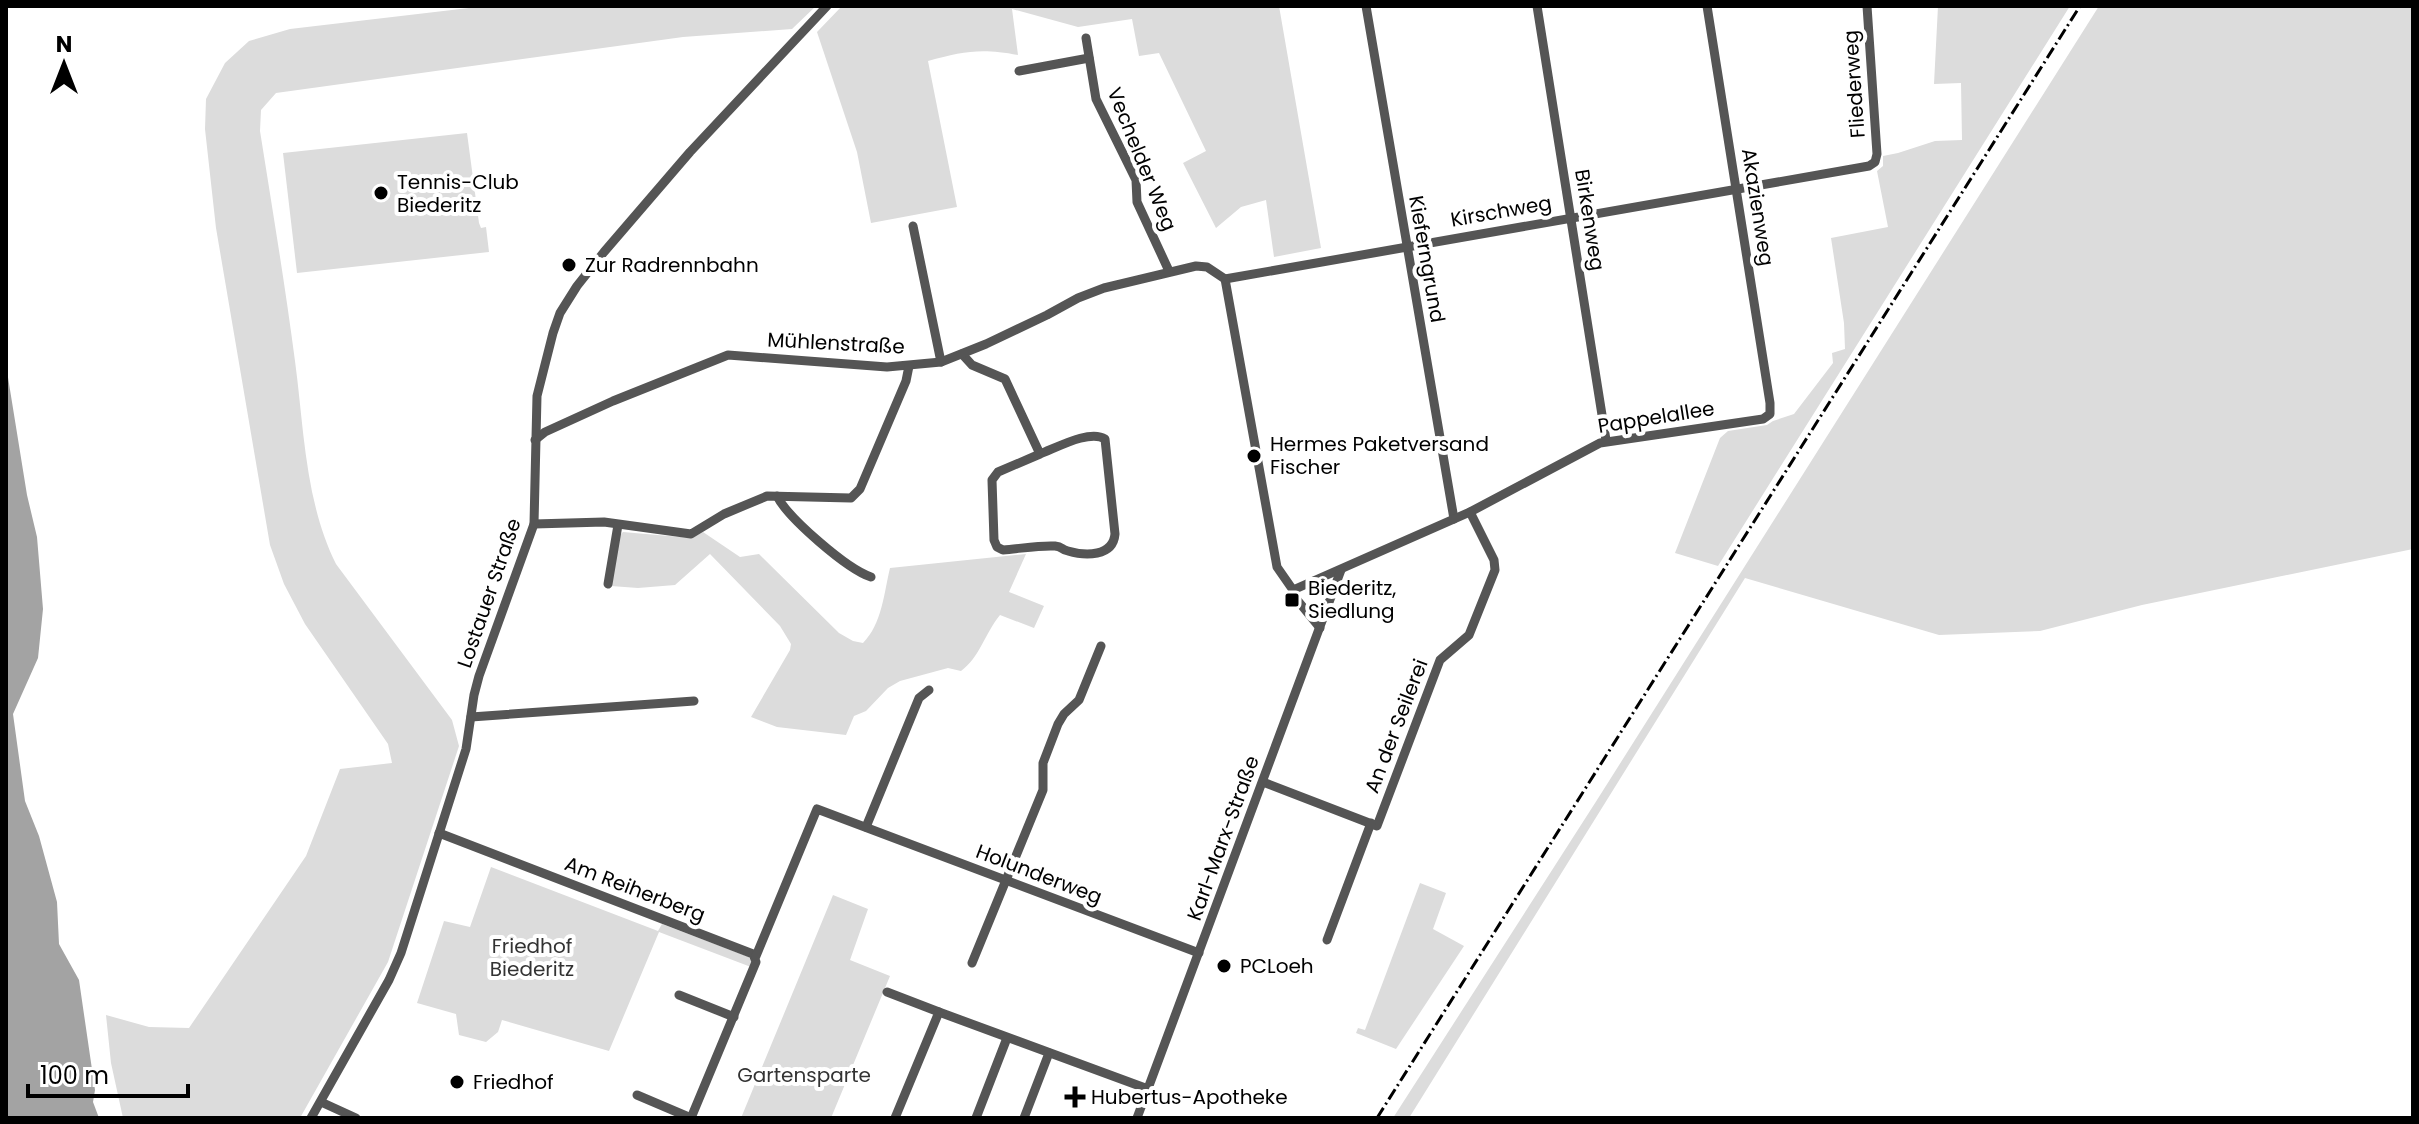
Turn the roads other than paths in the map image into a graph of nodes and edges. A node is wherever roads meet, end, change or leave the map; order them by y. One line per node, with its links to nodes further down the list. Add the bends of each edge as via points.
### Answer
1 (827, 6): 19 (street, Lostauer Straße, via 690,152 577,286 553,333 537,396)
2 (1366, 6): 12 (street, Kieferngrund)
3 (1537, 6): 10 (street, Birkenweg)
4 (1707, 6): 9 (street, Akazienweg)
5 (1867, 6): 9 (street, Fliederweg, via 1875,162)
6 (1086, 38): 7 (street, Vechelder Weg)
7 (1089, 58): 8 (street); 13 (street, Vechelder Weg, via 1096,99 1136,180 1137,202)
8 (1019, 71)
9 (1737, 188): 10 (street, Kirschweg); 18 (street, Akazienweg)
10 (1571, 217): 12 (street, Kirschweg); 20 (street, Birkenweg)
11 (913, 226): 16 (street)
12 (1407, 246): 14 (street, Kirschweg); 24 (street, Kieferngrund)
13 (1169, 271): 14 (street, Mühlenstraße, via 1207,267); 15 (street, Mühlenstraße, via 1078,298)
14 (1225, 279): 30 (street, via 1275,559)
15 (962, 354): 16 (street, Mühlenstraße); 21 (street, via 972,365 1005,379)
16 (941, 362): 17 (street, Mühlenstraße)
17 (909, 366): 19 (street, Mühlenstraße, via 728,355 613,401); 22 (street, via 855,496)
18 (1770, 414): 20 (street, Pappelallee)
19 (535, 440): 25 (street, Lostauer Straße)
20 (1606, 440): 23 (street, Pappelallee)
21 (1040, 454): 21 (street, via 1088,436 1105,439 1115,534 1106,551 997,547 994,475)
22 (777, 496): 26 (street, via 740,506 691,534); 28 (street, via 842,561)
23 (1470, 512): 24 (street, Pappelallee); 37 (street, An der Seilerei, via 1495,570 1469,635 1440,660 1377,826)
24 (1454, 519): 27 (street, Pappelallee)
25 (534, 524): 26 (street); 35 (street, Lostauer Straße, via 479,676)
26 (618, 525): 29 (street)
27 (1341, 570): 30 (street, Pappelallee); 31 (street, Karl-Marx-Straße)
28 (871, 577)
29 (608, 584)
30 (1293, 590): 31 (street)
31 (1320, 628): 36 (street, Karl-Marx-Straße)
32 (1101, 646): 40 (street, via 1079,700 1058,724 1043,763 1044,787)
33 (929, 690): 38 (street, via 919,698)
34 (694, 701): 35 (street)
35 (471, 717): 39 (street, Lostauer Straße)
36 (1263, 782): 37 (street, An der Seilerei); 42 (street, Karl-Marx-Straße)
37 (1371, 823): 41 (street, An der Seilerei)
38 (866, 827): 40 (street, Holunderweg); 43 (street, Holunderweg, via 817,809)
39 (439, 833): 43 (street, Am Reiherberg); 53 (street, Lostauer Straße, via 396,966)
40 (1006, 880): 42 (street, Holunderweg); 44 (street)
41 (1327, 940)
42 (1199, 953): 51 (street, Karl-Marx-Straße)
43 (756, 956): 48 (street)
44 (972, 963)
45 (887, 992): 47 (street)
46 (679, 995): 48 (street)
47 (939, 1012): 49 (street); 57 (street)
48 (734, 1017): 56 (street)
49 (1007, 1038): 50 (street); 58 (street)
50 (1049, 1053): 51 (street); 59 (street)
51 (1148, 1089): 60 (street, Karl-Marx-Straße)
52 (637, 1095): 56 (street)
53 (321, 1102): 54 (street, Lostauer Straße); 55 (street)
54 (311, 1118)
55 (356, 1118)
56 (691, 1118)
57 (895, 1118)
58 (976, 1118)
59 (1024, 1118)
60 (1137, 1118)

